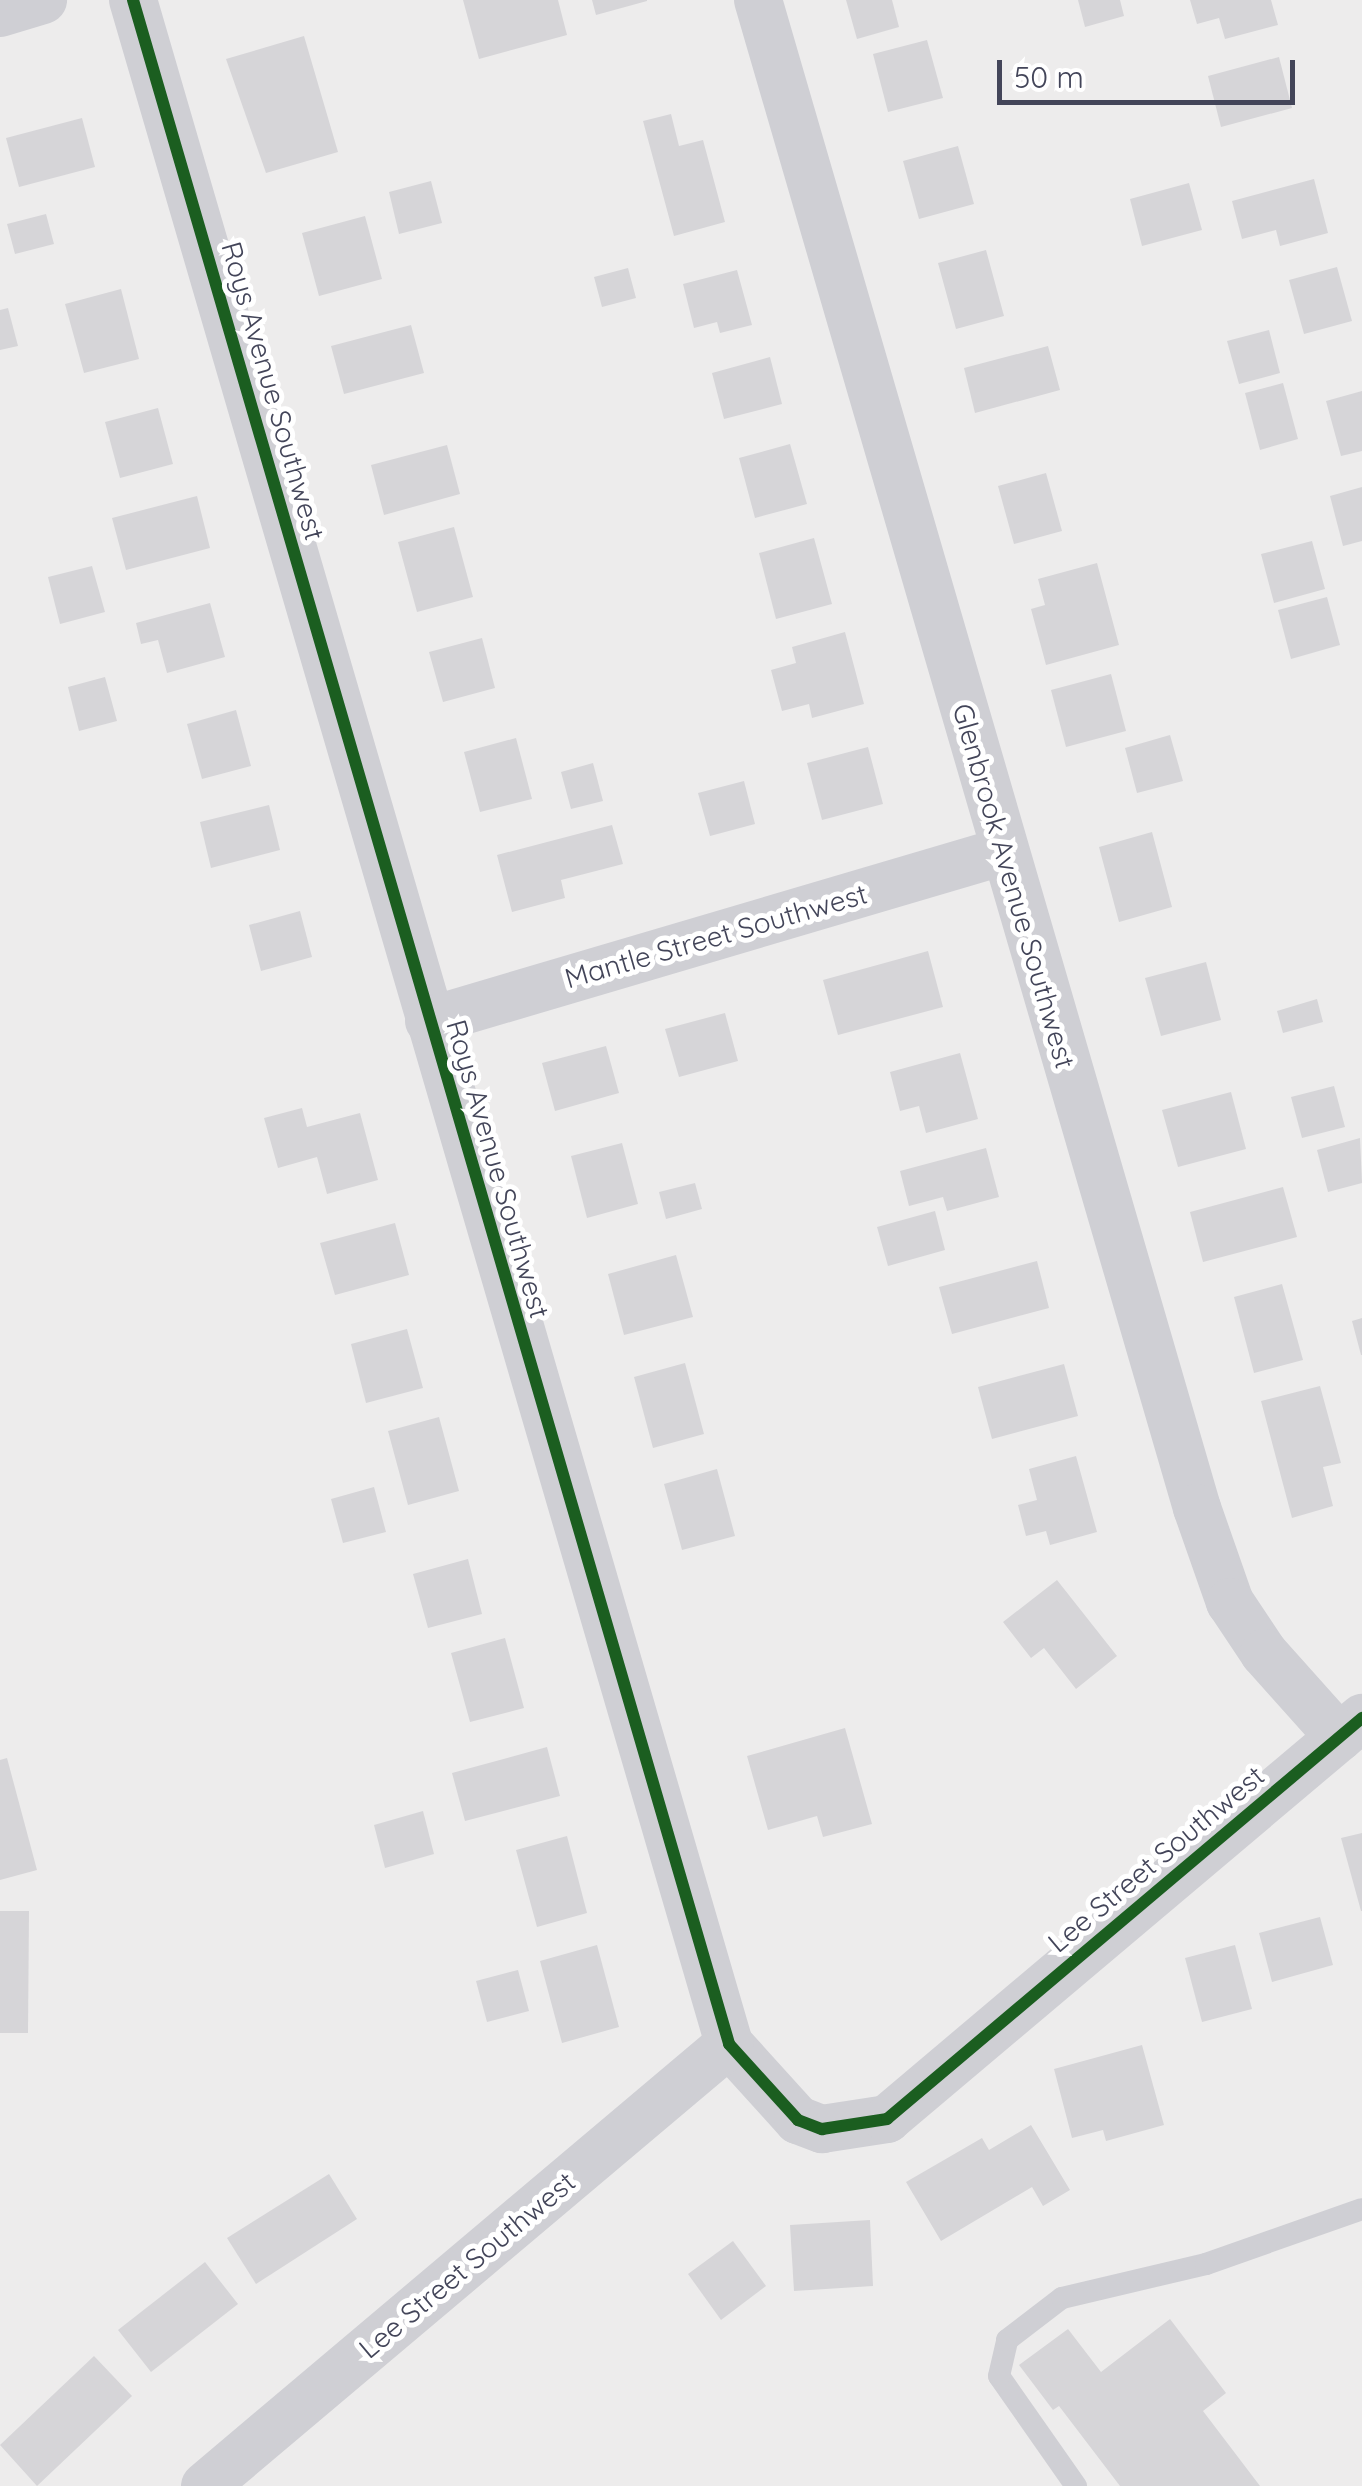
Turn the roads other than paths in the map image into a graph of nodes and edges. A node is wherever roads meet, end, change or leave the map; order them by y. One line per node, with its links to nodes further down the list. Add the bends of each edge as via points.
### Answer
1 (43, 0): 4 (street)
2 (134, 0): 6 (street, Roys Avenue Southwest)
3 (758, 0): 5 (street, Glenbrook Avenue Southwest)
4 (0, 13)
5 (1004, 851): 6 (street, Mantle Street Southwest); 7 (street, Glenbrook Avenue Southwest, via 1230,1602 1264,1653)
6 (428, 1021): 9 (street, Roys Avenue Southwest)
7 (1351, 1728): 8 (street, Lee Street Southwest)
8 (982, 2038): 9 (street, Roys Avenue Southwest, via 886,2119 822,2129 798,2120)
9 (728, 2044): 11 (street, Lee Street Southwest)
10 (1362, 2209): 12 (lane, via 1206,2264 1062,2298 1007,2340 999,2376)
11 (206, 2486)
12 (1076, 2486)

